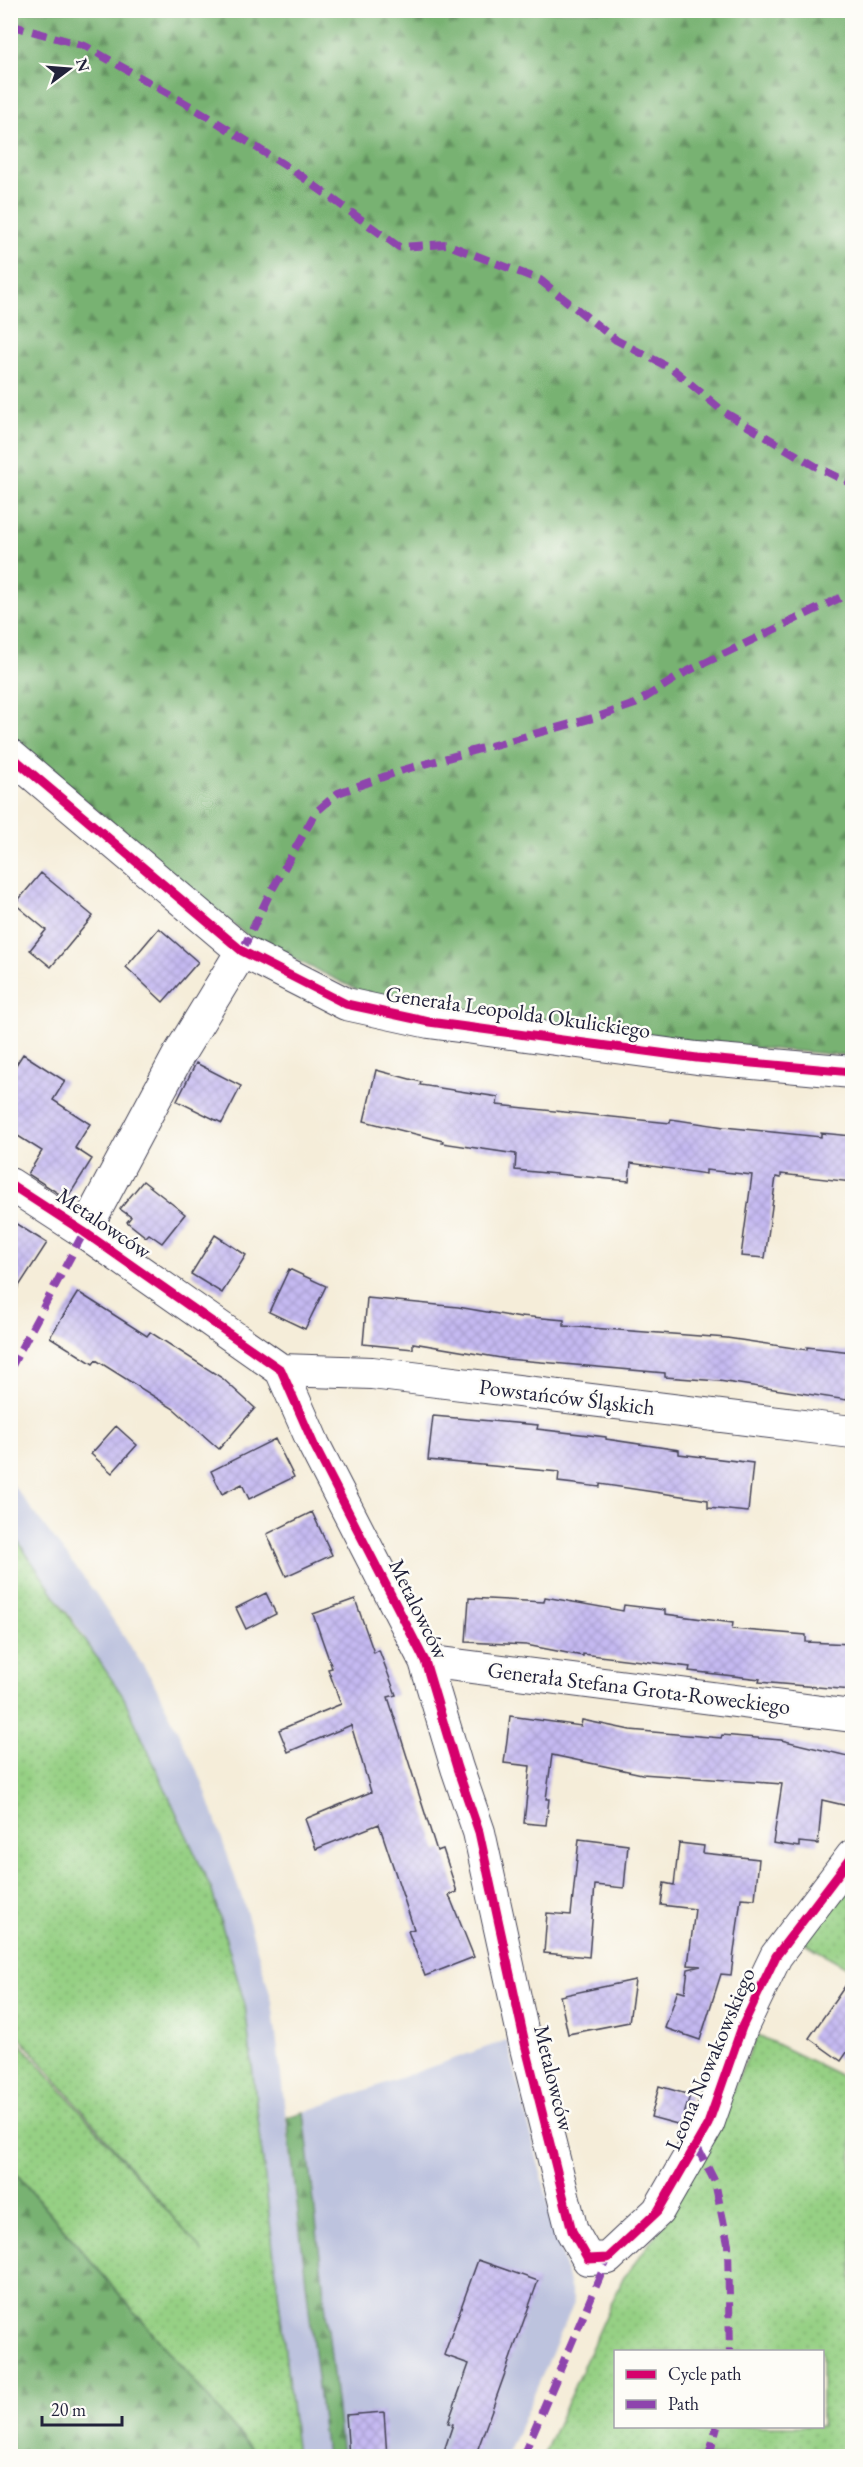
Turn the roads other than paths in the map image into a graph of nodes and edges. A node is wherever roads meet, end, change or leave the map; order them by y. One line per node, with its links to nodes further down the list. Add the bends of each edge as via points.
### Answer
1 (10, 755): 2 (street, Generała Leopolda Okulickiego)
2 (242, 951): 3 (street, Generała Leopolda Okulickiego, via 345,1004 429,1022 697,1058); 5 (street, via 178,1056)
3 (852, 1072)
4 (10, 1184): 5 (street, Metalowców)
5 (84, 1232): 6 (street, Metalowców)
6 (281, 1370): 7 (street, Powstańców Śląskich, via 372,1373); 8 (street, Metalowców, via 314,1445)
7 (852, 1432)
8 (425, 1661): 9 (street, Generała Stefana Grota-Roweckiego); 11 (street, Metalowców, via 479,1832 526,2048)
9 (852, 1716)
10 (852, 1856): 11 (street, Leona Nowakowskiego, via 776,1956 742,2027 708,2124 658,2211 608,2258 588,2259)
11 (572, 2231)

